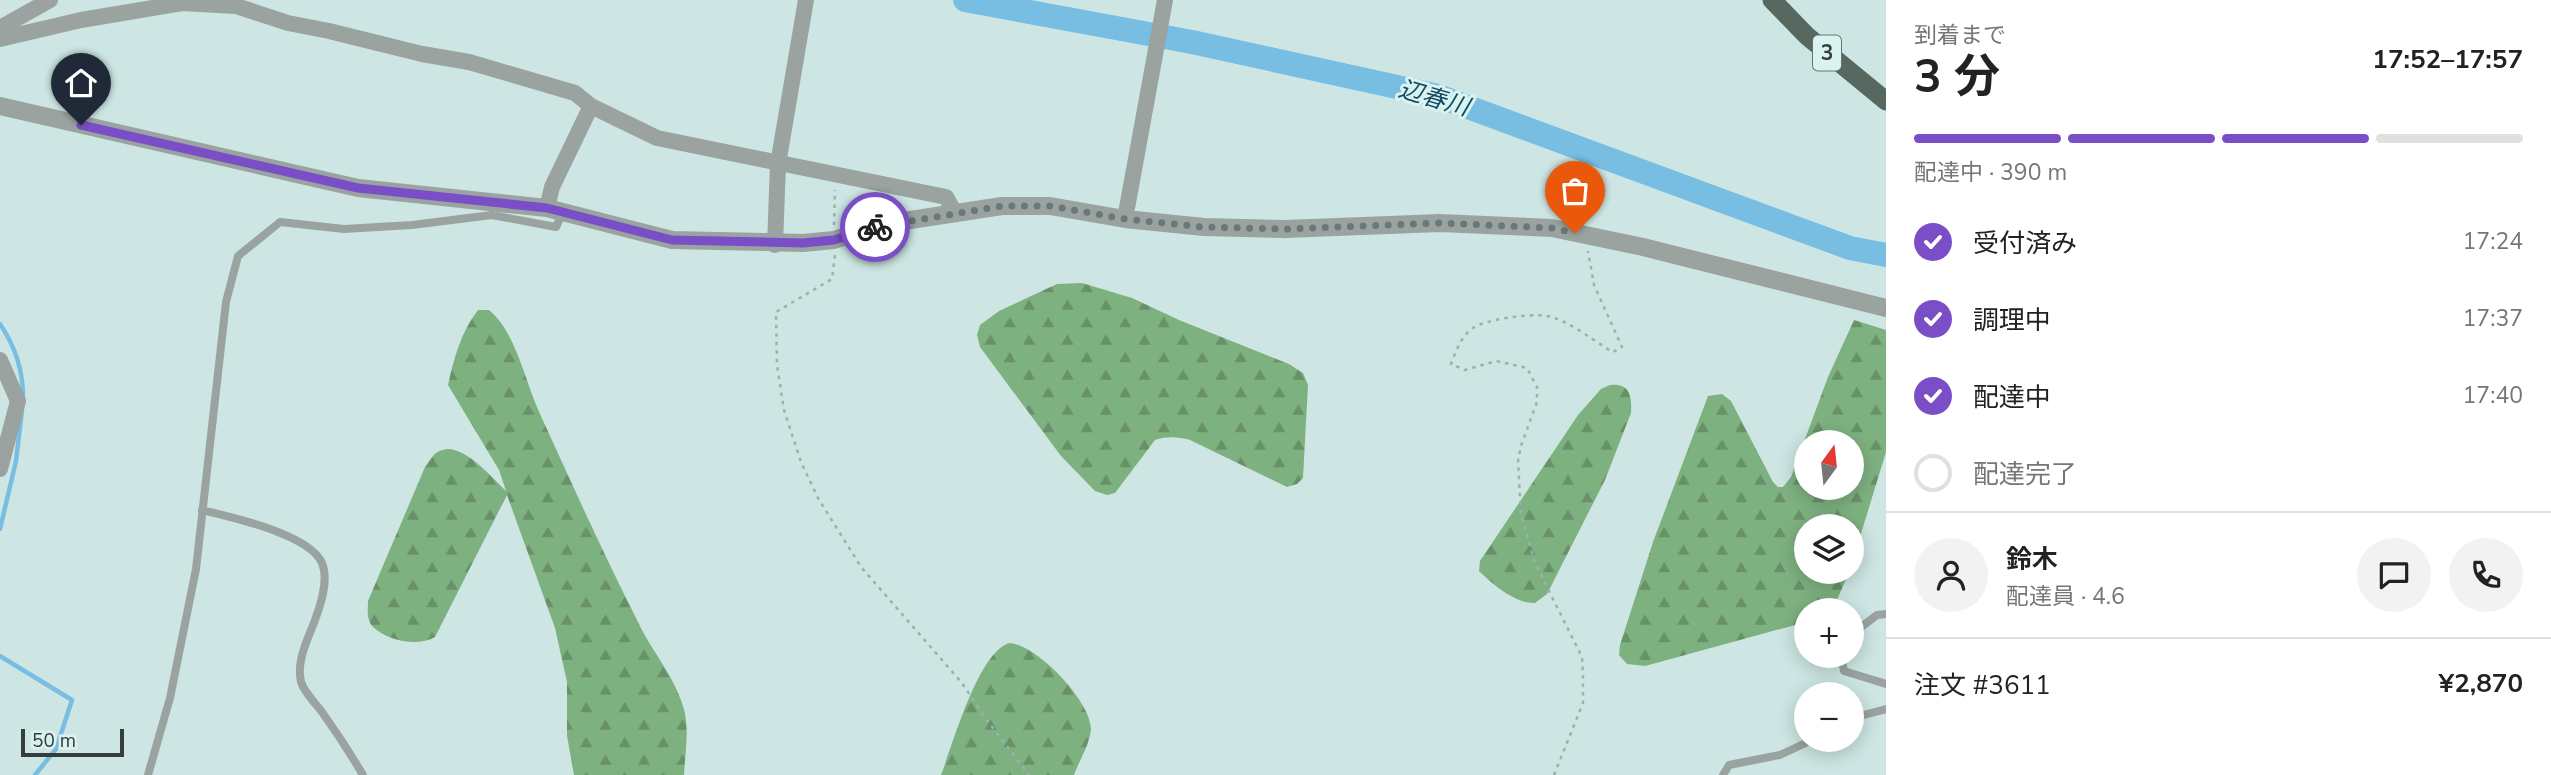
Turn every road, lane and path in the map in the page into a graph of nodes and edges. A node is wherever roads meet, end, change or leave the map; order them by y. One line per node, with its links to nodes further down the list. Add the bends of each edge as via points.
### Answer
1 (50, 0): 6 (street)
2 (1772, 0): 8 (highway, 3)
3 (182, 2): 7 (street); 10 (street, via 236,6 288,23 469,62 575,93)
4 (806, 2): 11 (street)
5 (1165, 4): 15 (street)
6 (0, 28)
7 (0, 39)
8 (1886, 102)
9 (0, 106): 13 (street, via 358,188)
10 (591, 106): 11 (street, via 657,138); 13 (street, via 552,187)
11 (778, 164): 12 (street); 18 (street)
12 (836, 176): 14 (street, via 946,197); 17 (path)
13 (555, 210): 18 (street, via 672,240); 22 (lane, via 556,227 492,215 344,229 280,222 238,256 226,302)
14 (955, 213): 15 (street, via 1002,206 1051,206); 17 (street, via 884,225)
15 (1125, 219): 16 (street, via 1285,229 1440,223 1552,228)
16 (1598, 237): 19 (street); 33 (path, via 1587,253 1594,285 1622,347 1613,352 1546,316 1504,318 1474,327 1458,345 1451,364 1465,370 1496,361 1527,368 1537,387 1537,402 1518,461 1521,515 1535,563 1581,657 1583,675 1583,703)
17 (835, 242): 18 (street); 32 (path, via 832,279 776,312 784,410 801,461 861,567 962,682)
18 (775, 244)
19 (1886, 308)
20 (0, 360): 21 (street, via 18,401)
21 (0, 469)
22 (202, 510): 30 (lane, via 191,596); 31 (lane, via 277,531 301,543 321,562 325,586 306,639 301,683)
23 (1886, 614): 24 (lane)
24 (1864, 625)
25 (1843, 668): 26 (lane)
26 (1886, 684)
27 (1886, 709): 28 (lane)
28 (1864, 715)
29 (1794, 748): 34 (lane, via 1729,765)
30 (148, 775)
31 (363, 775)
32 (1029, 775)
33 (1554, 775)
34 (1723, 775)

